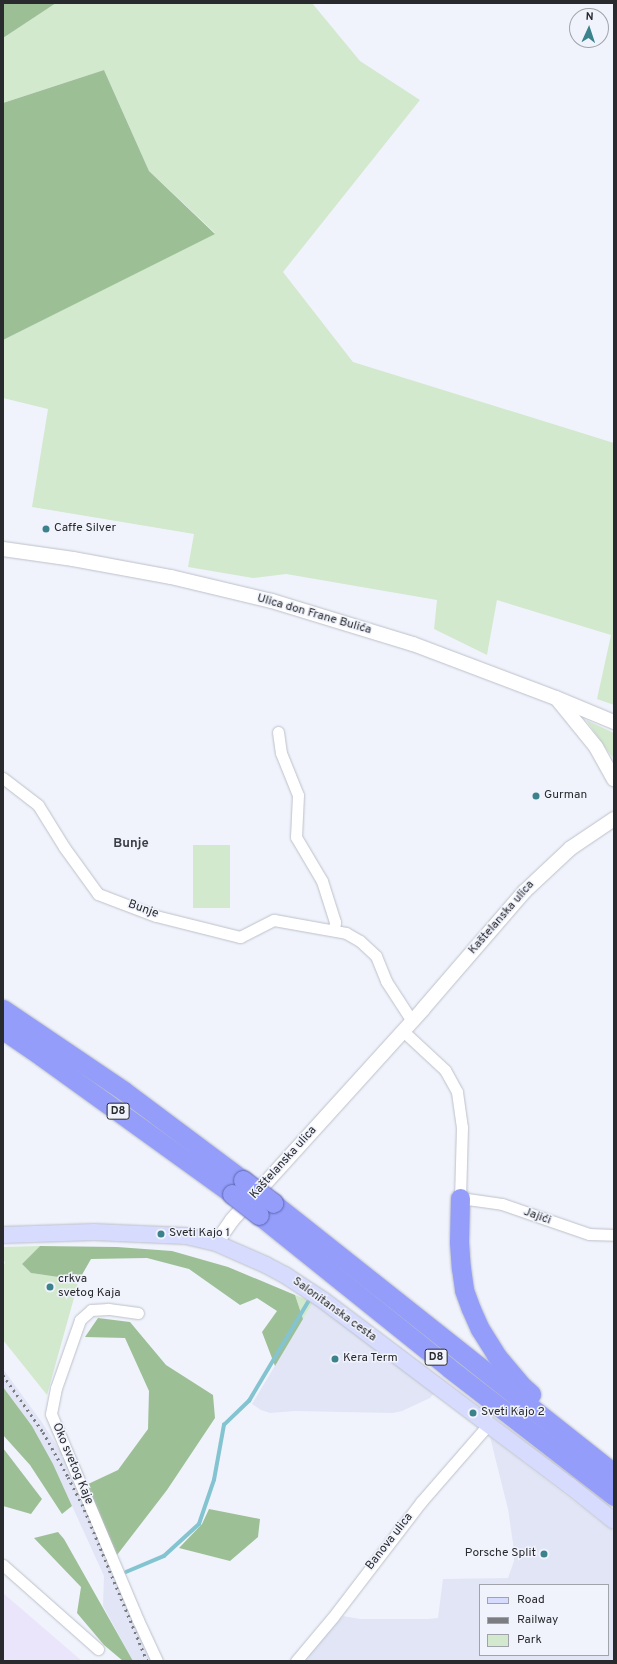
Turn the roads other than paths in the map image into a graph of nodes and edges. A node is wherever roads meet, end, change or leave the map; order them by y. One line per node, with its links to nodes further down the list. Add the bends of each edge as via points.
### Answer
1 (3, 549): 2 (street, Ulica don Frane Bulića, via 163,576 272,601 413,644)
2 (556, 698): 3 (street, Ulica don Frane Bulića); 6 (street, via 596,747)
3 (614, 722)
4 (278, 732): 8 (street, via 281,753 298,795 296,837 322,881 334,918)
5 (3, 778): 8 (street, Bunje, via 38,805 98,894 156,916 240,937 274,920)
6 (614, 779)
7 (614, 820): 10 (street, Kaštelanska ulica, via 571,848 537,879)
8 (334, 930): 10 (street, Bunje, via 360,941 376,956)
9 (3, 1009): 12 (highway, D8, via 124,1091)
10 (408, 1026): 13 (street, via 445,1070 457,1092 462,1127); 17 (street, Kaštelanska ulica, via 232,1220)
11 (3, 1030): 12 (highway, D8)
12 (238, 1187): 14 (highway, D8, bridge)
13 (460, 1198): 16 (street, Jajići, via 502,1204 589,1234); 20 (highway, via 459,1242 464,1290 480,1329 496,1355 520,1384 561,1420)
14 (266, 1209): 20 (highway, D8); 22 (highway, D8, via 443,1363)
15 (3, 1235): 17 (main road, Salonitanska cesta, via 130,1233 186,1236)
16 (614, 1235)
17 (216, 1243): 19 (main road, Salonitanska cesta, via 266,1265 303,1286)
18 (138, 1313): 26 (street, Oko svetog Kaje, via 108,1308 91,1310 80,1320 56,1388 51,1414)
19 (488, 1425): 23 (main road, Salonitanska cesta); 27 (street, Banova ulica, via 422,1502)
20 (565, 1435): 21 (highway, D8)
21 (614, 1473)
22 (614, 1496)
23 (614, 1521)
24 (3, 1566): 25 (street)
25 (98, 1649)
26 (157, 1661)
27 (296, 1661)

